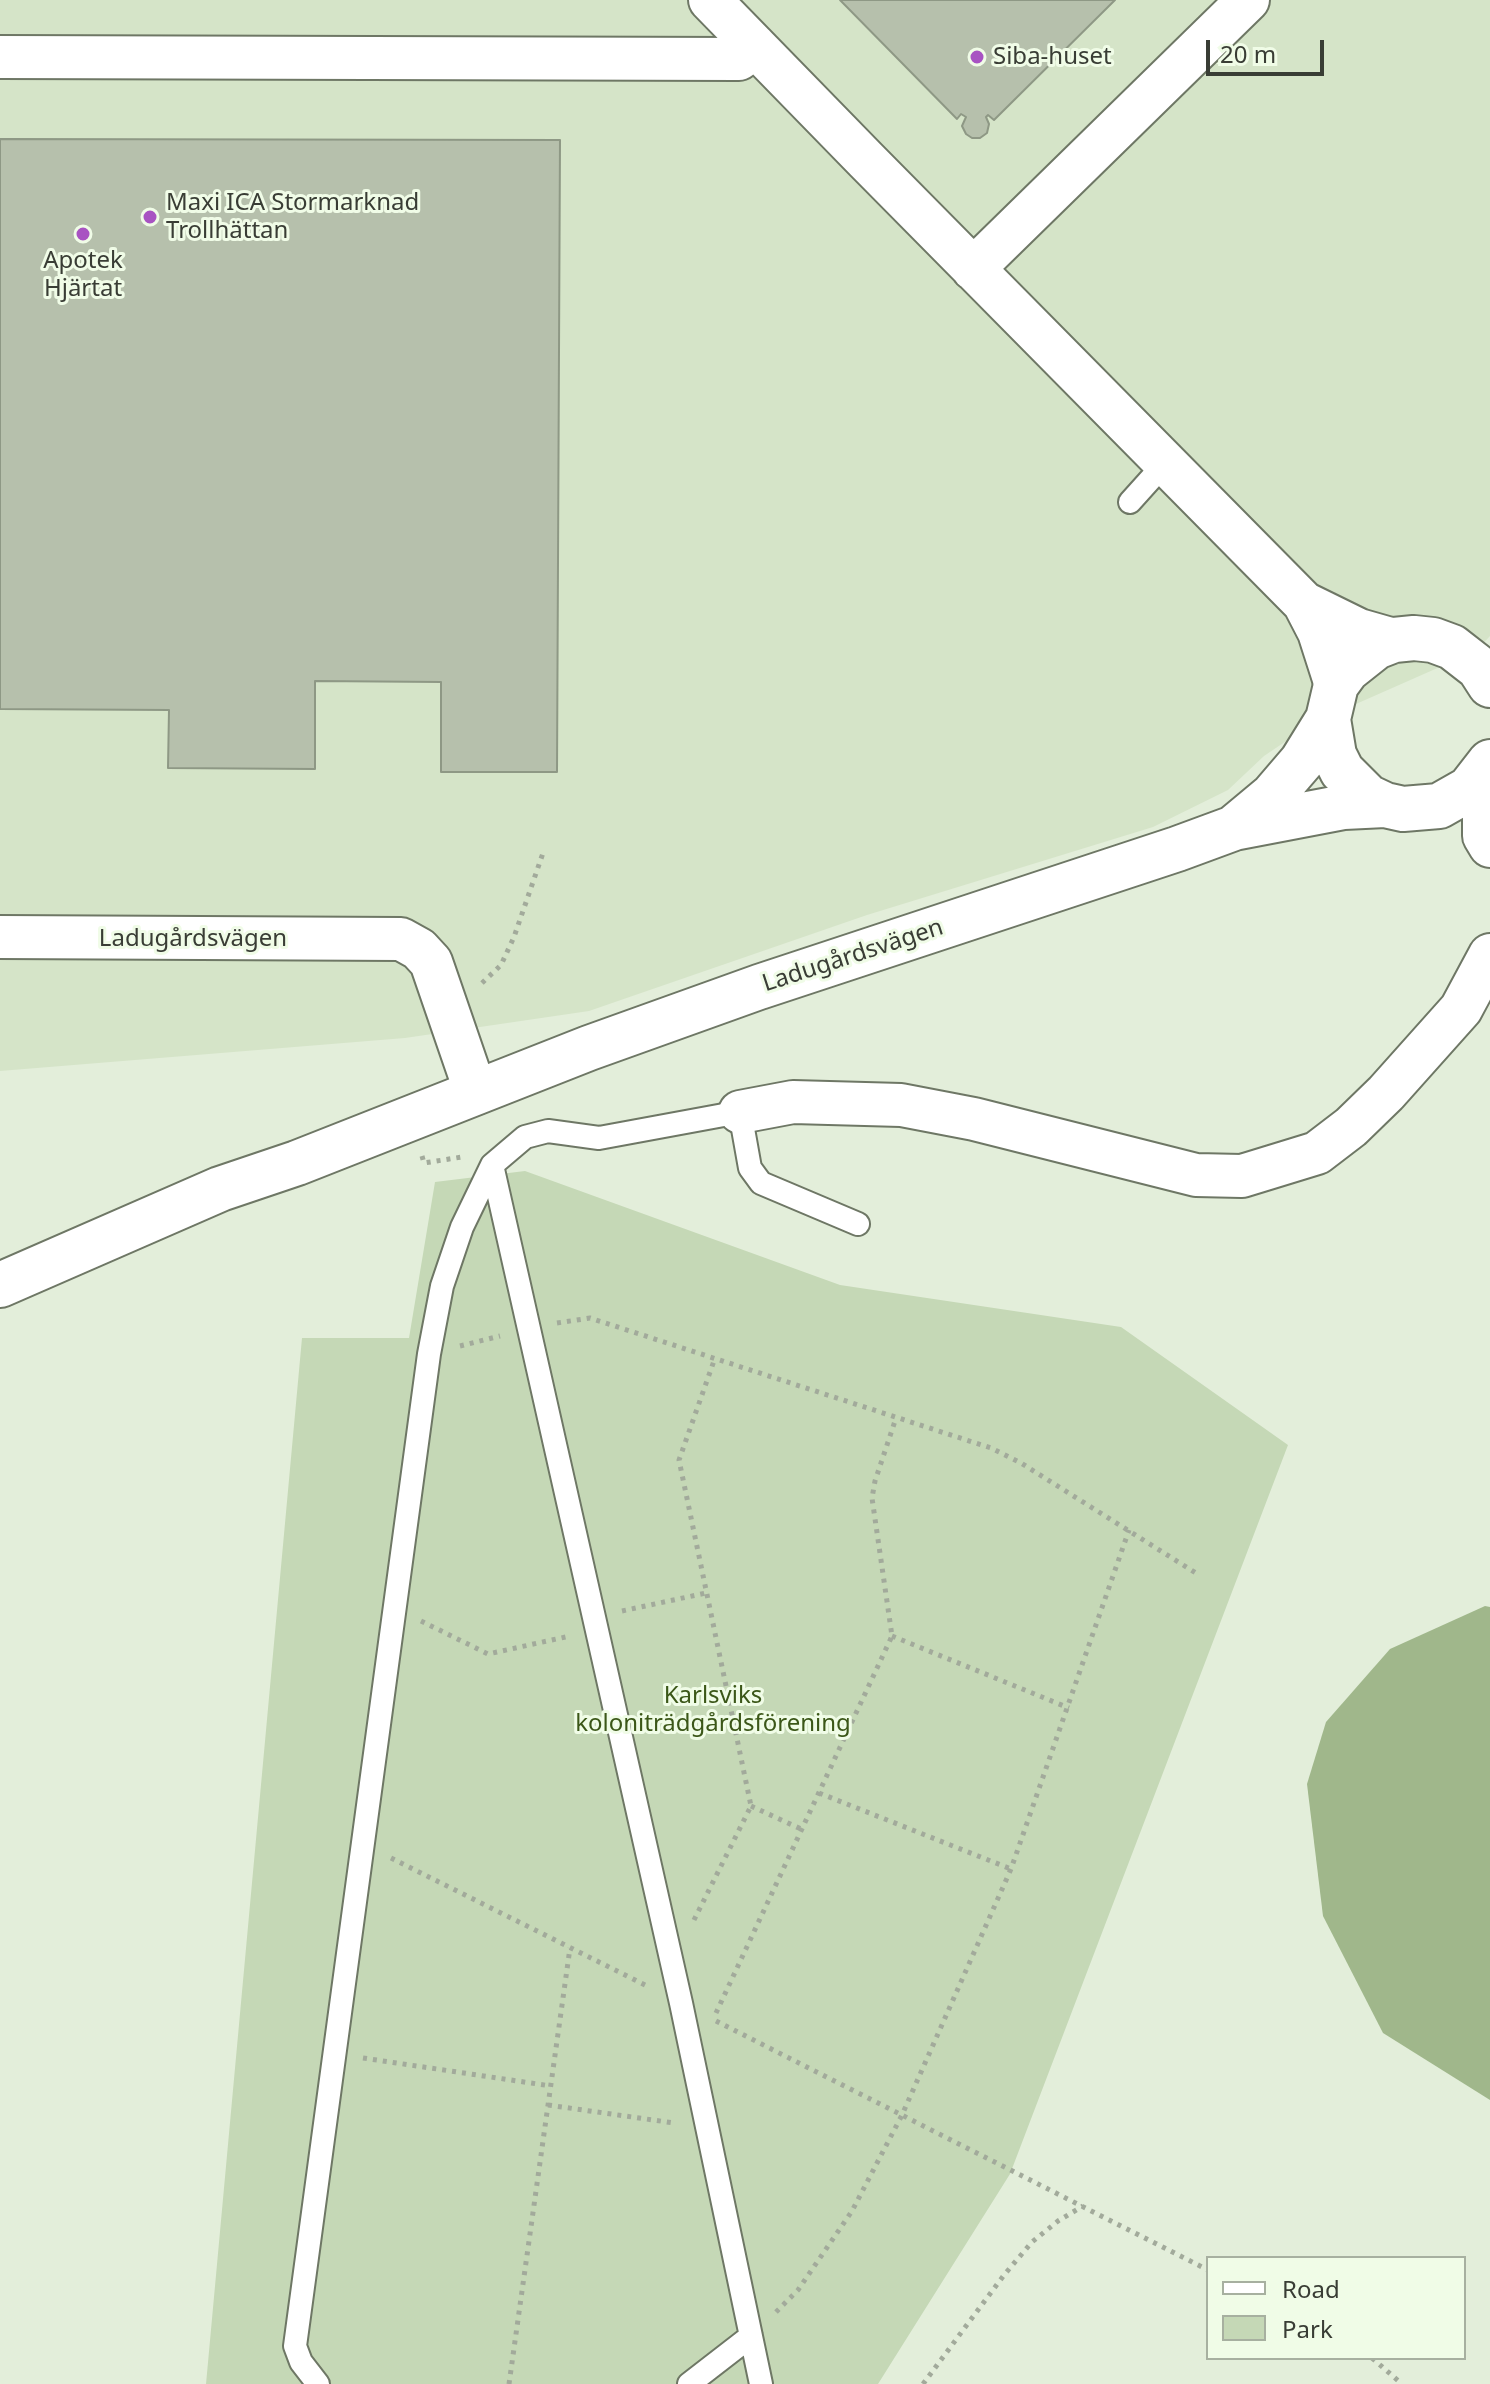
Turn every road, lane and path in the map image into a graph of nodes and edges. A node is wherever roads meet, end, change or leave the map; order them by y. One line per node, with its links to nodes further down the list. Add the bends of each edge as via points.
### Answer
1 (710, 0): 3 (street)
2 (1248, 0): 5 (street)
3 (755, 46): 4 (street, via 739,59); 5 (street)
4 (0, 57)
5 (973, 269): 6 (street)
6 (1166, 462): 7 (lane); 8 (street)
7 (1130, 502)
8 (1304, 603): 9 (street, via 1359,630); 12 (street, via 1319,632)
9 (1394, 640): 10 (street); 12 (street, Ladugårdsvägen, via 1347,670)
10 (1471, 640): 11 (street, via 1473,662)
11 (1490, 685)
12 (1332, 702): 14 (street, via 1334,755 1342,771 1368,797); 15 (street, Ladugårdsvägen, via 1292,773)
13 (1490, 762): 14 (street, Ladugårdsvägen, via 1469,789 1439,806); 16 (street, via 1484,809)
14 (1404, 807): 15 (street, Ladugårdsvägen, via 1344,807); 16 (street, via 1456,820)
15 (1234, 828): 19 (street, Ladugårdsvägen, via 759,987)
16 (1487, 841)
17 (0, 937): 19 (street, Ladugårdsvägen, via 401,939 431,962)
18 (1490, 955): 20 (street, via 1461,1009 1351,1127 1317,1153 1242,1176 1196,1175 901,1105 793,1102)
19 (476, 1093): 23 (street, Ladugårdsvägen, via 220,1189)
20 (740, 1112): 21 (lane, via 599,1138 548,1131 525,1137); 22 (lane, via 750,1168 761,1183)
21 (492, 1165): 24 (lane); 25 (lane, via 462,1227 442,1286)
22 (858, 1224)
23 (0, 1285)
24 (529, 1329): 25 (path); 26 (path, via 590,1318); 32 (lane)
25 (429, 1354): 31 (lane)
26 (715, 1358): 27 (path); 30 (path, via 679,1460)
27 (896, 1418): 28 (path, via 959,1436 1021,1463); 33 (path, via 872,1498)
28 (1129, 1530): 29 (path); 34 (path)
29 (1199, 1575)
30 (706, 1593): 32 (path); 36 (path)
31 (395, 1609): 32 (path, via 488,1654); 38 (lane)
32 (596, 1624): 41 (lane)
33 (892, 1636): 34 (path); 35 (path)
34 (1069, 1708): 39 (path)
35 (818, 1793): 37 (path); 39 (path)
36 (751, 1806): 37 (path); 41 (path)
37 (801, 1829): 43 (path)
38 (363, 1844): 40 (path); 44 (lane)
39 (1011, 1869): 48 (path)
40 (570, 1948): 42 (path); 46 (path)
41 (672, 1963): 42 (lane)
42 (681, 2003): 45 (lane)
43 (713, 2019): 45 (path); 48 (path)
44 (334, 2054): 46 (path); 54 (lane, via 295,2346)
45 (693, 2065): 49 (lane)
46 (551, 2086): 47 (path)
47 (548, 2105): 49 (path); 55 (path)
48 (902, 2115): 50 (path); 52 (path, via 822,2257 798,2290)
49 (707, 2128): 52 (lane)
50 (1083, 2206): 51 (path); 58 (path, via 1032,2242)
51 (1206, 2269)
52 (751, 2336): 56 (lane); 57 (lane)
53 (1374, 2360): 59 (path)
54 (318, 2384)
55 (509, 2384)
56 (689, 2384)
57 (761, 2384)
58 (923, 2384)
59 (1402, 2384)

